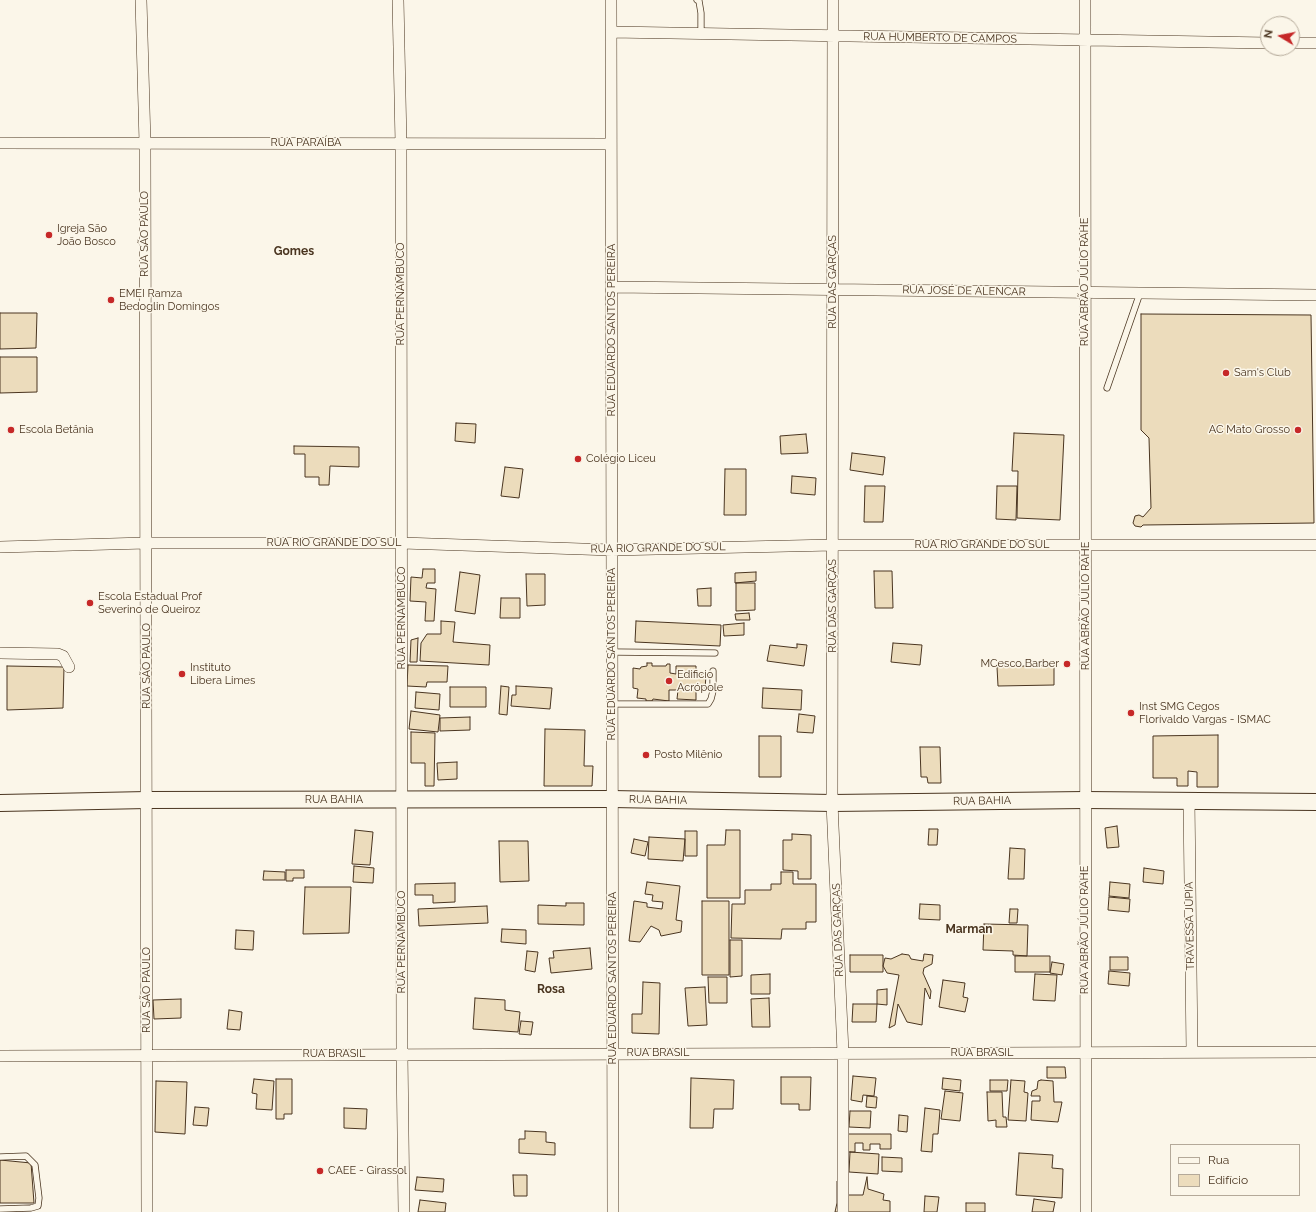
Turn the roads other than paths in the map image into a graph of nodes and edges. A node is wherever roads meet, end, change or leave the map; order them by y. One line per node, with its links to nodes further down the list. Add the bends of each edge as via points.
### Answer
1 (141, 0): 15 (street, RUA SÃO PAULO)
2 (398, 0): 16 (street, RUA PERNAMBUCO)
3 (611, 0): 7 (street, RUA EDUARDO SANTOS PEREIRA)
4 (699, 0): 8 (lane)
5 (833, 0): 9 (street, RUA DAS GARÇAS)
6 (1085, 0): 10 (street, RUA ABRÃO JÚLIO RAHE)
7 (611, 32): 8 (street, RUA HUMBERTO DE CAMPOS); 17 (street, RUA EDUARDO SANTOS PEREIRA)
8 (701, 34): 9 (street, RUA HUMBERTO DE CAMPOS)
9 (832, 37): 10 (street, RUA HUMBERTO DE CAMPOS); 19 (street, RUA DAS GARÇAS)
10 (1085, 40): 11 (street, RUA HUMBERTO DE CAMPOS); 20 (street, RUA ABRÃO JÚLIO RAHE)
11 (1260, 42)
12 (1300, 43): 13 (street)
13 (1316, 43)
14 (0, 143): 15 (street, RUA PARAÍBA)
15 (145, 143): 16 (street, RUA PARAÍBA); 24 (street, RUA SÃO PAULO)
16 (401, 144): 17 (street, RUA PARAÍBA); 25 (street, RUA PERNAMBUCO)
17 (611, 144): 18 (street, RUA EDUARDO SANTOS PEREIRA)
18 (612, 287): 19 (street, RUA JOSÉ DE ALENCAR); 30 (street, RUA EDUARDO SANTOS PEREIRA)
19 (833, 289): 20 (street, RUA JOSÉ DE ALENCAR); 26 (street, RUA DAS GARÇAS)
20 (1084, 293): 21 (street, RUA JOSÉ DE ALENCAR); 27 (street, RUA ABRÃO JÚLIO RAHE)
21 (1140, 293): 22 (street, RUA JOSÉ DE ALENCAR); 23 (lane)
22 (1316, 295)
23 (1107, 388)
24 (146, 543): 25 (street, RUA RIO GRANDE DO SUL); 29 (street, RUA RIO GRANDE DO SUL); 38 (street, RUA SÃO PAULO)
25 (402, 543): 30 (street, RUA RIO GRANDE DO SUL); 39 (street, RUA PERNAMBUCO)
26 (833, 545): 27 (street, RUA RIO GRANDE DO SUL); 30 (street, RUA RIO GRANDE DO SUL); 43 (street, RUA DAS GARÇAS)
27 (1086, 545): 28 (street, RUA RIO GRANDE DO SUL); 40 (street, RUA ABRÃO JÚLIO RAHE)
28 (1316, 545)
29 (0, 547)
30 (612, 550): 31 (street, RUA EDUARDO SANTOS PEREIRA)
31 (612, 652): 33 (lane); 36 (street, RUA EDUARDO SANTOS PEREIRA)
32 (0, 653): 34 (street, via 58,654 63,656)
33 (715, 653)
34 (68, 667)
35 (713, 671): 36 (lane, via 713,691 708,704)
36 (612, 704): 37 (street, RUA EDUARDO SANTOS PEREIRA)
37 (612, 799): 39 (main road, RUA BAHIA); 43 (main road, RUA BAHIA); 47 (street, RUA EDUARDO SANTOS PEREIRA)
38 (147, 800): 39 (main road, RUA BAHIA); 44 (main road, RUA BAHIA); 50 (street, RUA SÃO PAULO)
39 (402, 800): 51 (street, RUA PERNAMBUCO)
40 (1085, 800): 41 (main road, RUA BAHIA); 43 (main road, RUA BAHIA); 49 (street, RUA ABRÃO JÚLIO RAHE)
41 (1189, 800): 42 (main road, RUA BAHIA); 45 (street, TRAVESSA JUPIA)
42 (1316, 802)
43 (832, 803): 48 (street, RUA DAS GARÇAS)
44 (0, 804)
45 (1192, 1052): 46 (street, RUA BRASIL); 49 (street, RUA BRASIL)
46 (1316, 1052)
47 (613, 1053): 48 (street, RUA BRASIL); 51 (street, RUA BRASIL); 57 (street, RUA EDUARDO SANTOS PEREIRA)
48 (843, 1053): 49 (street, RUA BRASIL); 58 (street, RUA DAS GARÇAS)
49 (1085, 1053): 59 (street, RUA ABRÃO JÚLIO RAHE)
50 (147, 1054): 51 (street, RUA BRASIL); 52 (street, RUA BRASIL); 55 (street, RUA SÃO PAULO)
51 (402, 1054): 56 (street, RUA PERNAMBUCO)
52 (0, 1056)
53 (0, 1157): 54 (lane, via 26,1156 35,1165 39,1198 38,1206 31,1208)
54 (0, 1209)
55 (147, 1212)
56 (404, 1212)
57 (613, 1212)
58 (843, 1212)
59 (1086, 1212)

